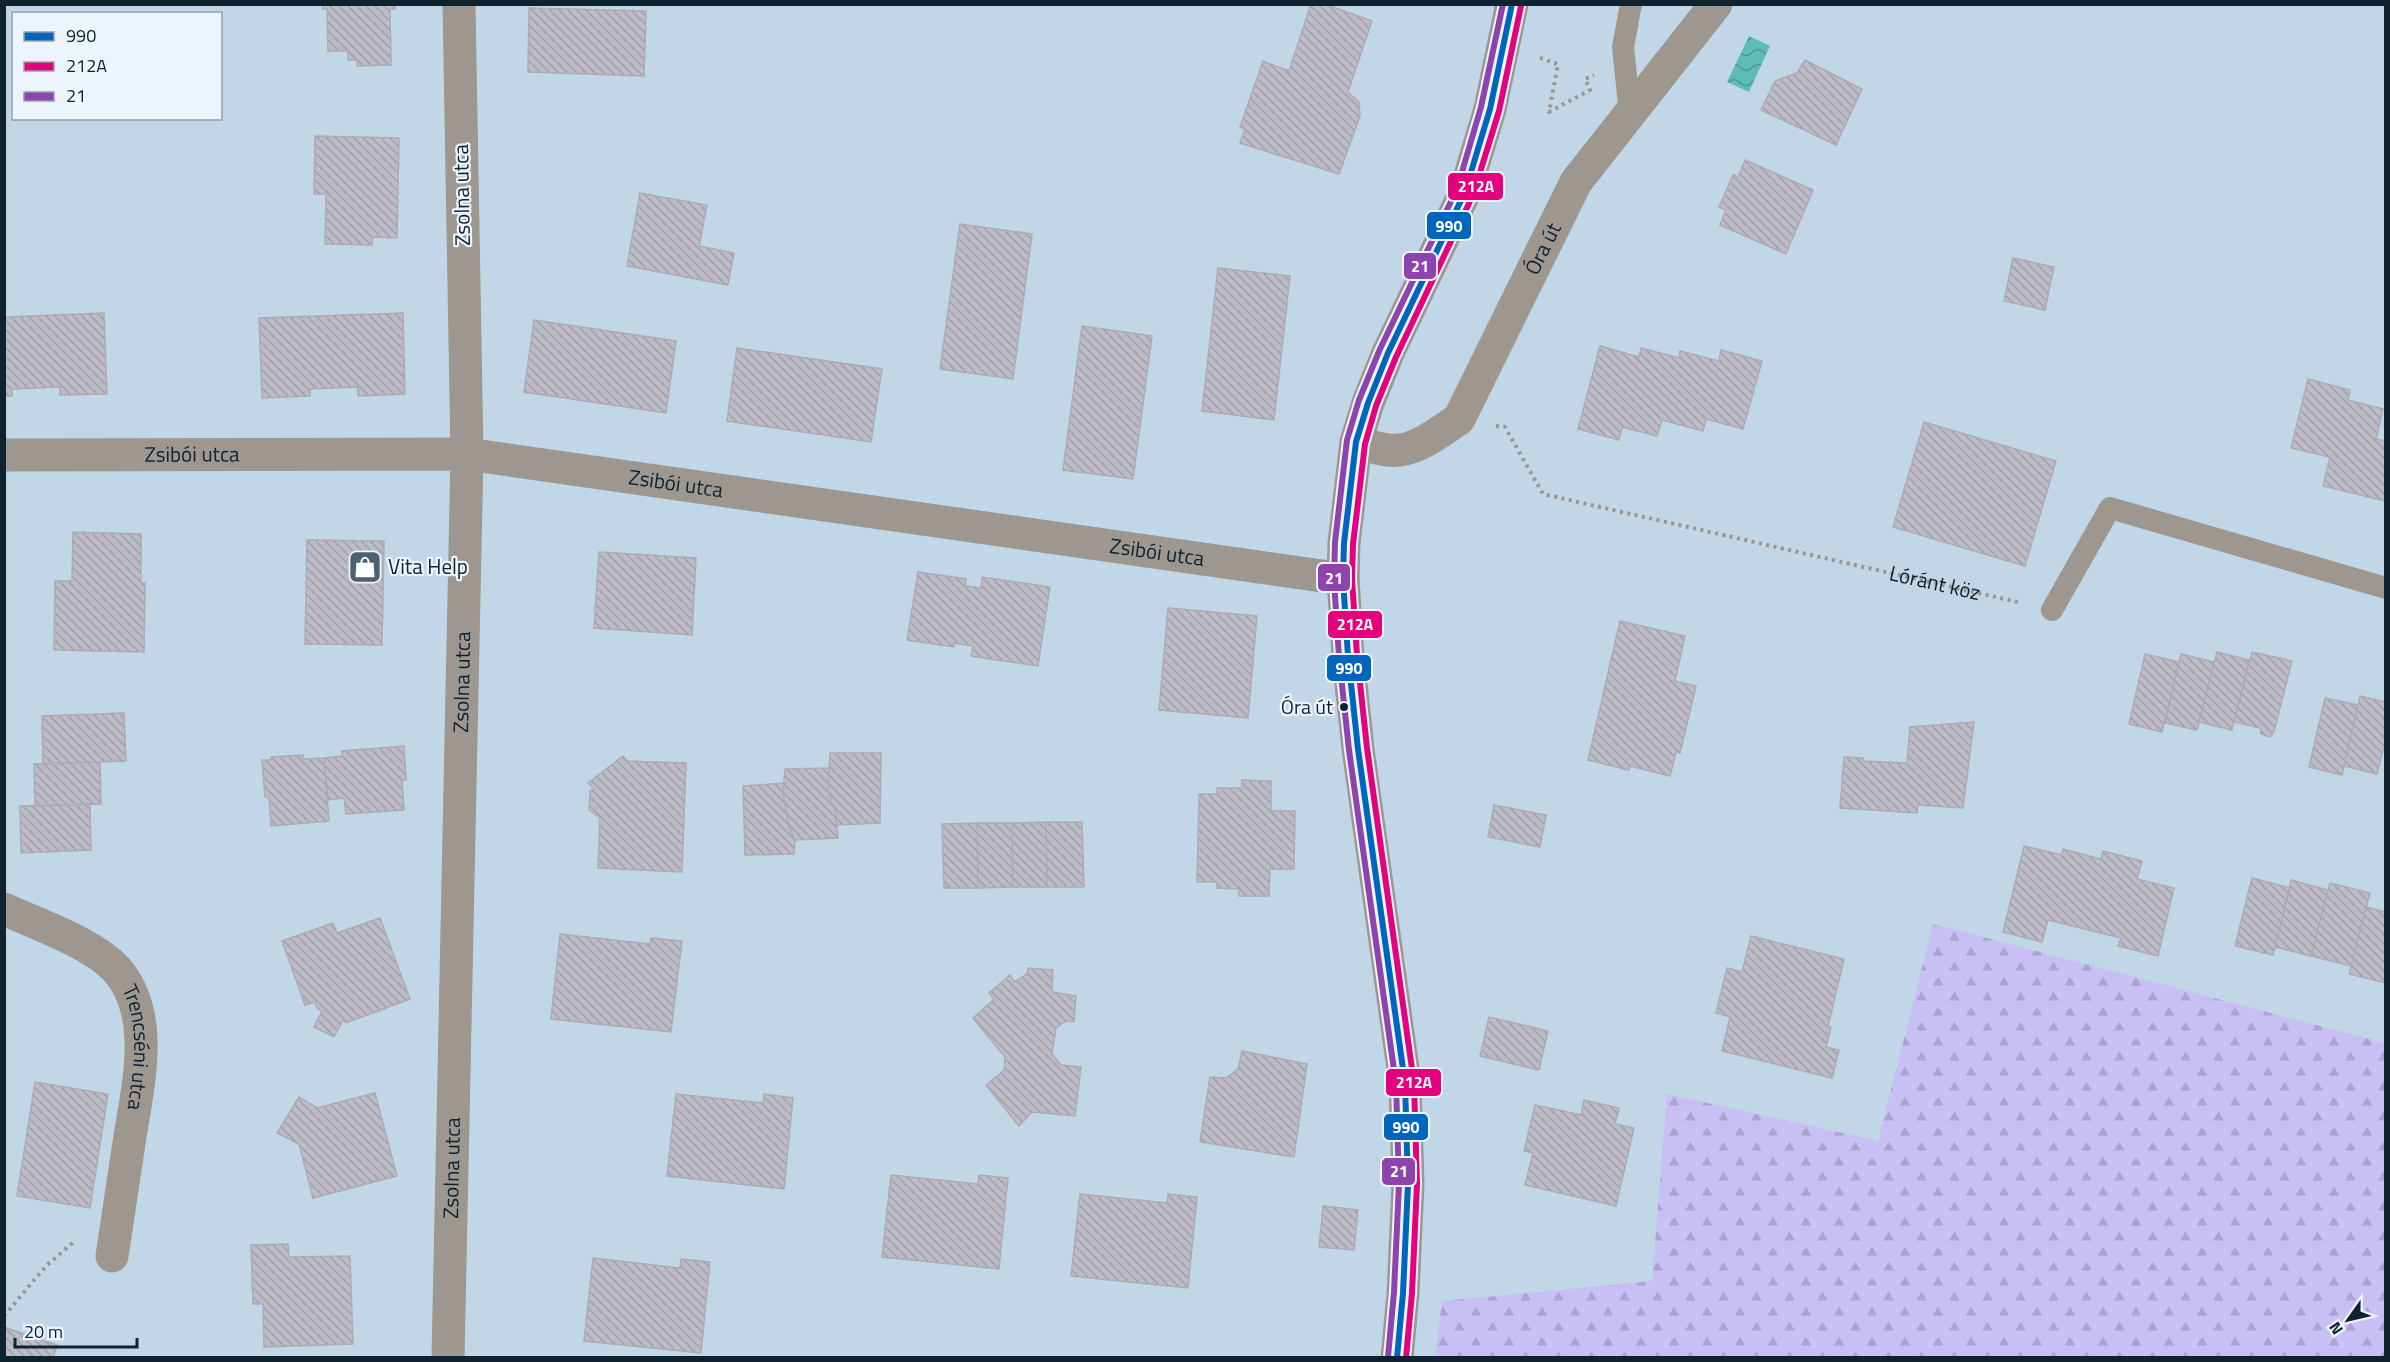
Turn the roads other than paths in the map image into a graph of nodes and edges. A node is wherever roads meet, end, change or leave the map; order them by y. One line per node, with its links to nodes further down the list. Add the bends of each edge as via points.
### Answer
1 (459, 4): 7 (street, Zsolna utca)
2 (1512, 4): 6 (street, via 1490,109 1465,192 1388,353)
3 (1631, 4): 5 (lane, via 1623,47)
4 (1716, 4): 5 (street, Óra út)
5 (1630, 114): 6 (street, Óra út, via 1576,182 1459,419 1428,439 1401,450)
6 (1356, 442): 9 (street)
7 (467, 453): 8 (street, Zsibói utca); 9 (street, Zsibói utca); 14 (street, Zsolna utca)
8 (4, 455)
9 (1343, 579): 15 (street, via 1358,749 1405,1083 1408,1184)
10 (2385, 588): 11 (lane, via 2110,508)
11 (2052, 610)
12 (4, 909): 13 (street, Trencséni utca, via 98,953 117,970 133,995 140,1065)
13 (112, 1256)
14 (448, 1358)
15 (1397, 1358)

